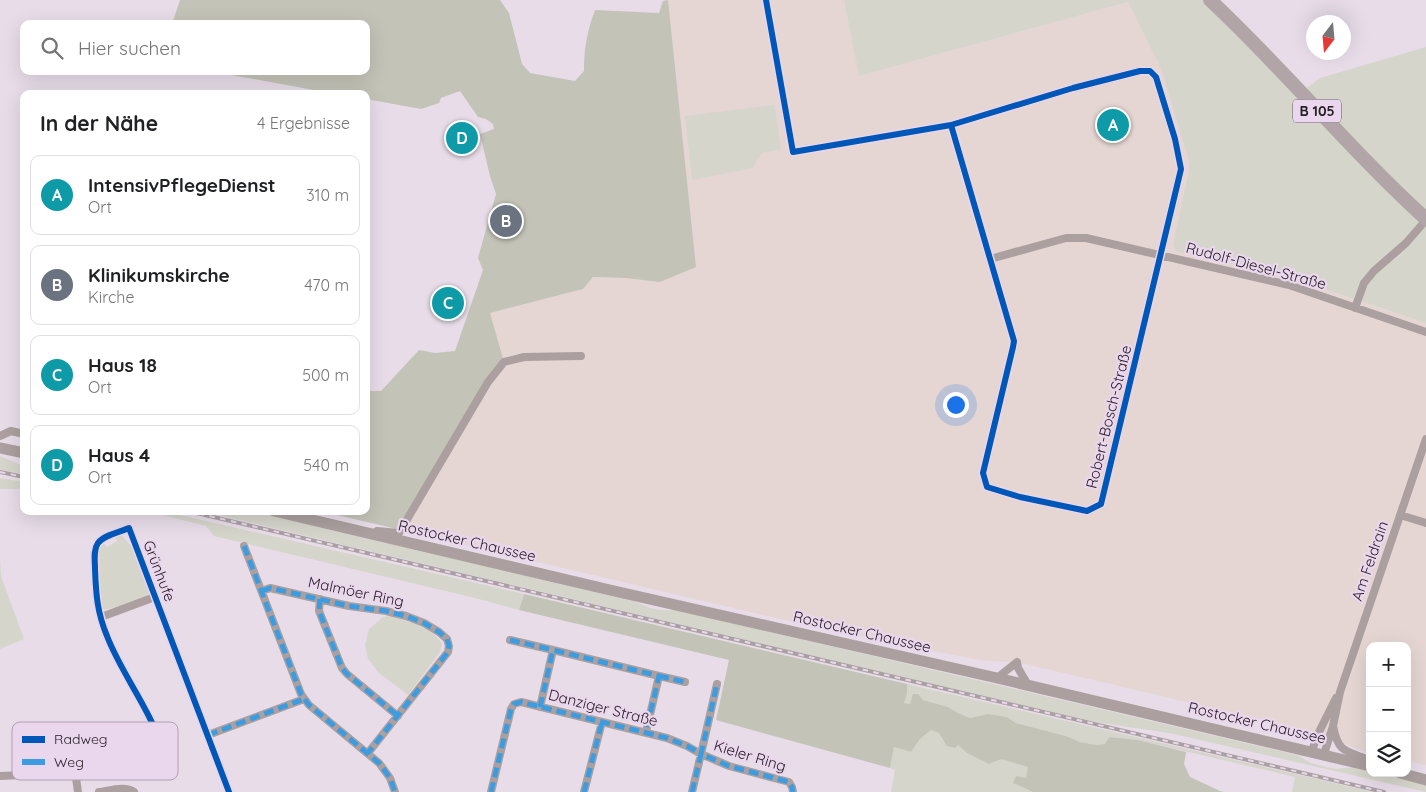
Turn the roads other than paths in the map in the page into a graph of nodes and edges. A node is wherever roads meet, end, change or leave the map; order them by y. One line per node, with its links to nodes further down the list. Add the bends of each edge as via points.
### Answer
1 (766, 0): 3 (street, via 793,152)
2 (1210, 0): 4 (highway, B 105)
3 (951, 125): 5 (street, via 1073,88 1150,71 1159,86 1181,169); 6 (street)
4 (1423, 223): 7 (street, via 1374,271 1364,284)
5 (1160, 255): 6 (street, Rudolf-Diesel-Straße, via 1075,237); 6 (street, Robert-Bosch-Straße, via 1101,504 1087,511 987,488 983,473 1014,347); 7 (street, Rudolf-Diesel-Straße, via 1289,285)
6 (990, 260)
7 (1355, 308): 8 (street, Rudolf-Diesel-Straße)
8 (1426, 332)
9 (580, 356): 18 (street, Rostocker Chaussee, via 524,356 504,362 488,382 399,532)
10 (20, 433): 11 (street, via 11,431)
11 (0, 436)
12 (1426, 439): 16 (street, Am Feldrain)
13 (0, 448): 14 (main road)
14 (20, 452)
15 (291, 515): 18 (main road, Rostocker Chaussee)
16 (1400, 515): 17 (street); 31 (street, Am Feldrain)
17 (1426, 523)
18 (347, 528): 27 (main road, Rostocker Chaussee)
19 (244, 546): 20 (street)
20 (262, 591): 22 (street, Malmöer Ring, via 270,588); 32 (street)
21 (155, 598): 23 (street, Grünhufe); 23 (street, Grünhufe, via 129,528 97,544 96,598); 39 (street, Grünhufe)
22 (320, 598): 34 (street, via 319,610 342,668); 34 (street, Malmöer Ring, via 406,616 424,623 447,639 448,652)
23 (101, 617): 35 (street, Grünhufe, via 107,637)
24 (510, 640): 25 (street)
25 (553, 650): 26 (street); 33 (street)
26 (659, 676): 28 (street); 38 (street)
27 (997, 678): 30 (main road, Rostocker Chaussee); 30 (street, via 1017,662)
28 (685, 682)
29 (717, 684): 42 (street)
30 (1028, 685): 40 (main road, Rostocker Chaussee)
31 (1340, 692): 37 (street, Am Feldrain); 40 (street, Am Feldrain)
32 (304, 699): 39 (street); 41 (street)
33 (540, 707): 36 (street, Danziger Straße); 52 (street, Danziger Straße, via 521,702 511,709)
34 (398, 716): 41 (street, Malmöer Ring)
35 (151, 722)
36 (602, 722): 38 (street, Danziger Straße); 53 (street)
37 (1333, 726): 43 (street, Am Feldrain); 44 (street, via 1341,748)
38 (646, 732): 42 (street, Danziger Straße)
39 (208, 735): 50 (street, Grünhufe)
40 (1312, 751): 43 (main road, Rostocker Chaussee)
41 (368, 753): 51 (street, via 386,771)
42 (701, 754): 54 (street, Kieler Ring); 55 (street, Kieler Ring, via 729,766 789,782)
43 (1324, 754): 45 (main road, Rostocker Chaussee)
44 (1366, 759)
45 (1366, 765)
46 (1411, 776): 47 (main road)
47 (1426, 780)
48 (99, 792): 49 (street, via 126,788)
49 (134, 792)
50 (229, 792)
51 (395, 792)
52 (491, 792)
53 (584, 792)
54 (692, 792)
55 (793, 792)

